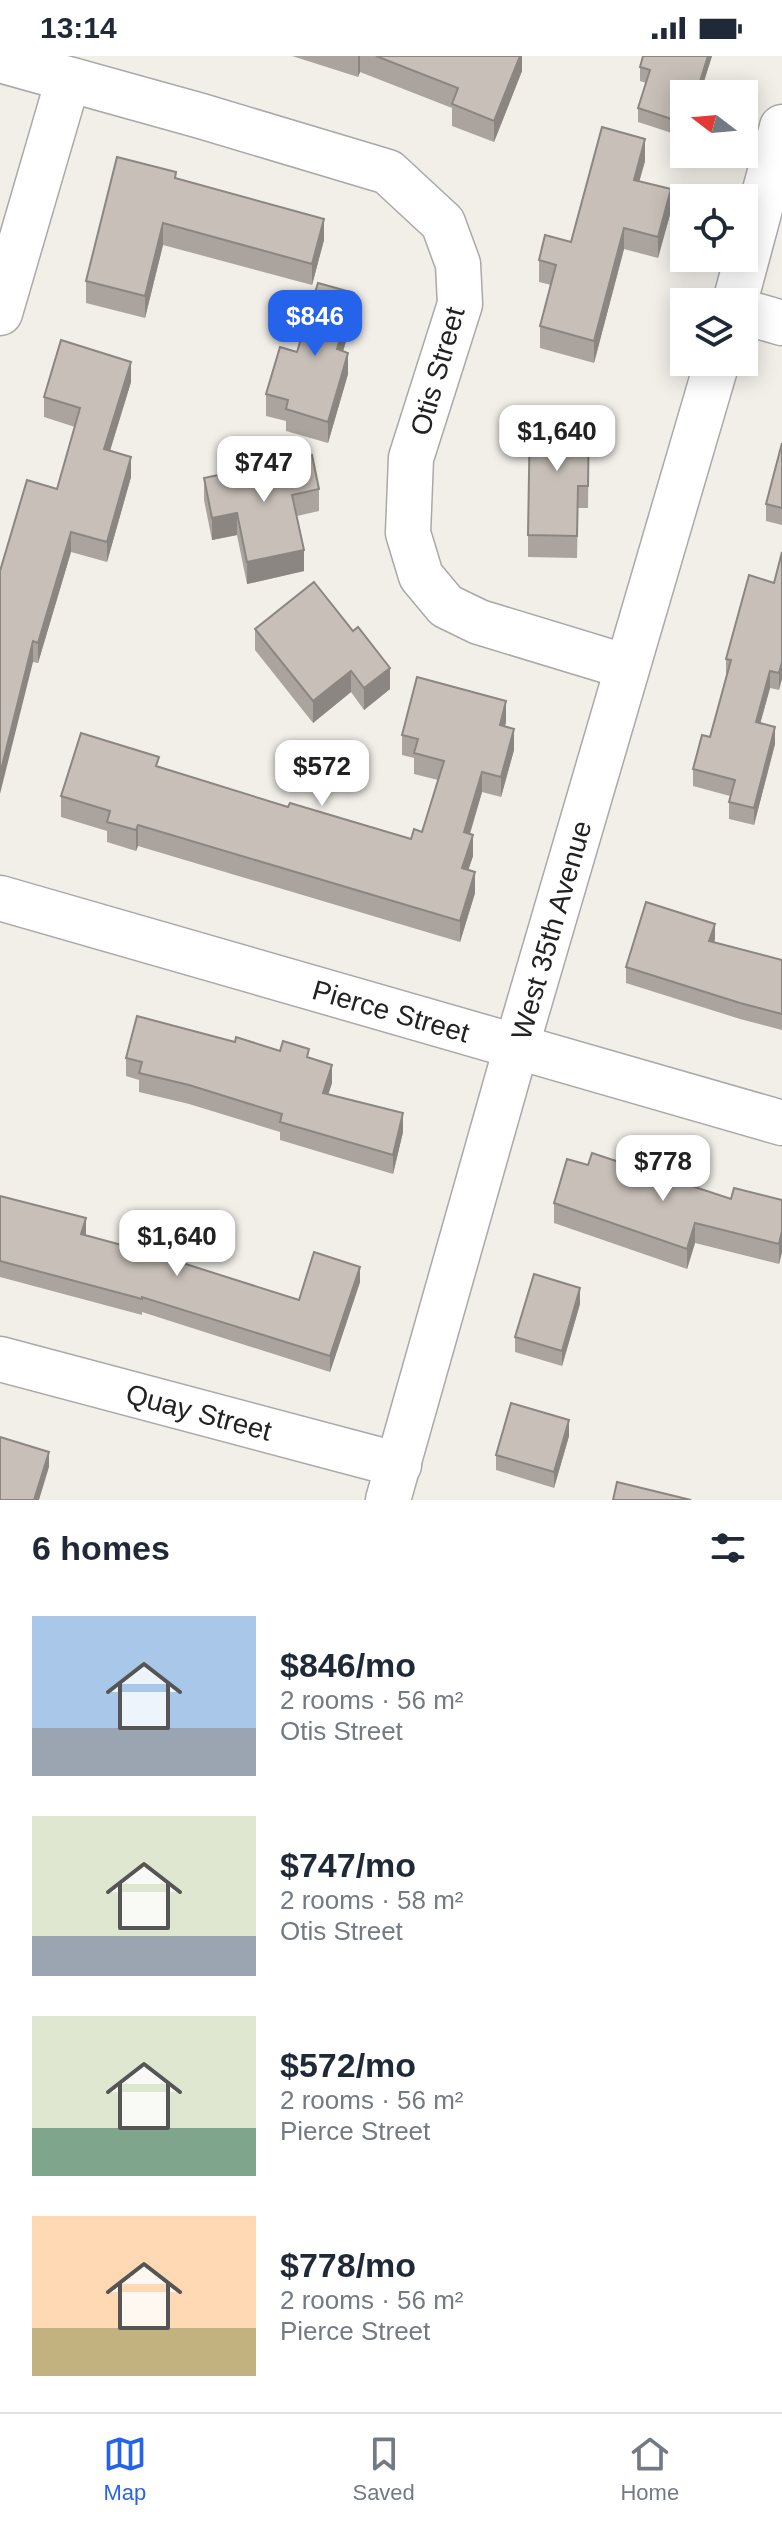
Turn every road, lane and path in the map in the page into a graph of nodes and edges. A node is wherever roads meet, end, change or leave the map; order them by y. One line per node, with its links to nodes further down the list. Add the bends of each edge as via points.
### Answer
1 (0, 60): 2 (street, Otis Street)
2 (68, 80): 5 (street); 9 (street, Otis Street, via 388,172 443,223 458,264 460,304 411,458 408,533 421,576 446,606 479,622)
3 (782, 127): 4 (street)
4 (739, 288)
5 (0, 313)
6 (758, 316): 7 (street)
7 (782, 323)
8 (713, 376): 9 (street, West 35th Avenue)
9 (627, 667): 11 (street, West 35th Avenue)
10 (0, 898): 11 (street, Pierce Street)
11 (516, 1048): 12 (street, Pierce Street); 14 (street, West 35th Avenue)
12 (782, 1123)
13 (0, 1359): 14 (street, Quay Street)
14 (394, 1482)

